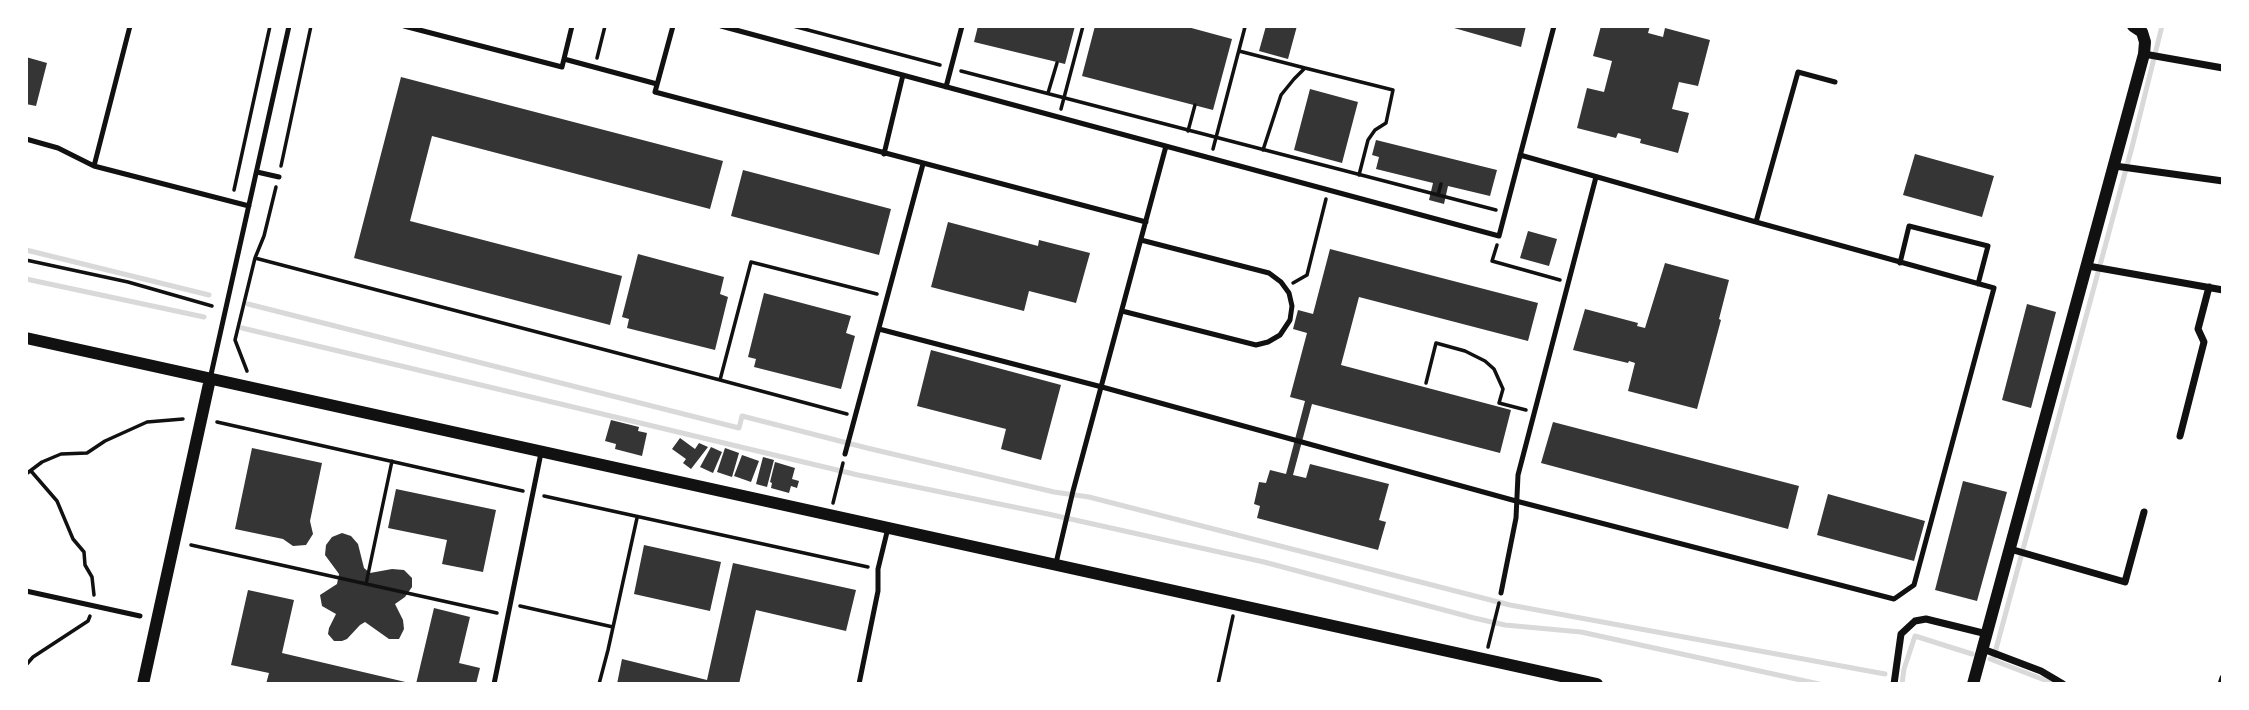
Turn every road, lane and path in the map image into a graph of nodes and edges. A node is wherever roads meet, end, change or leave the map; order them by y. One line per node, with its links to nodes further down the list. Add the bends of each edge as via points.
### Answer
1 (130, 26): 41 (lane)
2 (271, 26): 51 (path)
3 (289, 26): 43 (lane)
4 (311, 26): 45 (path)
5 (404, 26): 18 (lane, via 562,67)
6 (572, 26): 18 (lane)
7 (605, 26): 20 (path)
8 (673, 26): 26 (lane)
9 (721, 26): 24 (lane)
10 (793, 26): 21 (path)
11 (962, 26): 21 (lane)
12 (1083, 26): 29 (path)
13 (1241, 26): 16 (path, via 1245,27)
14 (1554, 26): 38 (lane)
15 (2140, 28): 17 (street)
16 (1239, 51): 22 (path); 33 (path)
17 (2152, 55): 23 (street); 42 (street)
18 (564, 59): 20 (lane)
19 (1056, 63): 28 (path)
20 (594, 67): 26 (lane)
21 (951, 68): 27 (lane); 28 (path)
22 (1305, 68): 36 (path, via 1281,95); 44 (path, via 1393,90 1386,123 1368,140)
23 (2223, 68)
24 (903, 75): 27 (lane); 37 (lane)
25 (1835, 82): 55 (lane, via 1798,72)
26 (657, 84): 37 (lane, via 655,92)
27 (946, 87): 31 (lane)
28 (1048, 93): 29 (path)
29 (1064, 97): 31 (path); 32 (path)
30 (1195, 105): 32 (path)
31 (1059, 117): 35 (lane)
32 (1188, 131): 33 (path)
33 (1216, 138): 36 (path); 39 (path)
34 (26, 139): 41 (lane)
35 (1166, 146): 39 (lane); 54 (lane)
36 (1263, 150): 44 (path)
37 (884, 154): 40 (lane)
38 (1520, 155): 46 (lane); 53 (lane)
39 (1211, 158): 49 (lane)
40 (923, 164): 54 (lane); 67 (lane)
41 (94, 166): 51 (lane)
42 (2119, 167): 47 (street); 61 (street)
43 (257, 172): 45 (lane); 52 (lane)
44 (1359, 175): 50 (path)
45 (279, 177): 58 (path)
46 (1596, 177): 55 (lane); 62 (lane)
47 (2223, 181)
48 (1441, 184): 50 (path)
49 (1328, 190): 56 (lane); 64 (path, via 1307,275)
50 (1438, 195): 53 (path)
51 (231, 202): 52 (lane)
52 (249, 206): 73 (lane)
53 (1505, 213): 56 (lane)
54 (1146, 222): 57 (lane)
55 (1756, 222): 60 (lane)
56 (1499, 236): 62 (path, via 1492,261)
57 (1141, 240): 64 (lane, via 1269,273); 69 (lane)
58 (256, 258): 72 (path, via 235,340); 74 (path)
59 (26, 260): 68 (path)
60 (1900, 263): 63 (lane); 63 (lane, via 1909,226 1988,246)
61 (2096, 268): 65 (street); 95 (street)
62 (1568, 283): 77 (lane)
63 (1978, 284): 89 (lane, via 1994,288 1991,302 1914,585 1894,599)
64 (1286, 287): 69 (lane, via 1292,306 1287,325 1274,339 1256,345)
65 (2209, 288): 66 (street); 81 (street, via 2198,329 2204,342)
66 (2223, 290)
67 (887, 297): 70 (lane); 74 (path, via 751,262)
68 (212, 306)
69 (1122, 311): 76 (lane)
70 (879, 329): 76 (lane); 78 (lane)
71 (26, 338): 73 (street)
72 (248, 373)
73 (210, 379): 82 (street); 113 (street)
74 (720, 380): 78 (path)
75 (1426, 383): 77 (path, via 1436,343 1476,355 1494,369 1503,389 1499,403)
76 (1102, 387): 89 (lane); 96 (lane)
77 (1534, 412): 89 (lane)
78 (855, 416): 83 (lane)
79 (183, 419): 86 (path, via 147,422 87,453 61,454)
80 (218, 422): 84 (path)
81 (2180, 436)
82 (541, 453): 88 (lane); 91 (street)
83 (845, 454)
84 (392, 461): 88 (path); 98 (path)
85 (844, 462): 91 (path)
86 (31, 471): 87 (path); 103 (path, via 57,502 73,539 84,552 92,577)
87 (26, 474)
88 (532, 494): 92 (path); 101 (lane)
89 (1516, 501): 100 (lane)
90 (2144, 512): 95 (street, via 2125,582)
91 (830, 516): 93 (street)
92 (637, 518): 97 (path); 107 (path)
93 (888, 528): 96 (street); 97 (lane)
94 (191, 545): 98 (path)
95 (2018, 552): 109 (street)
96 (1056, 565): 102 (street)
97 (878, 569): 116 (lane, via 878,591)
98 (366, 584): 106 (path)
99 (26, 591): 103 (lane)
100 (1501, 593)
101 (511, 604): 106 (lane); 107 (path)
102 (1236, 604): 117 (path); 118 (street)
103 (93, 606): 105 (lane); 111 (path, via 88,621)
104 (1498, 606): 108 (path)
105 (140, 616)
106 (509, 616): 114 (lane)
107 (613, 627): 115 (path)
108 (1492, 631)
109 (1987, 634): 110 (street); 119 (street, via 1926,619 1915,621 1901,634)
110 (1991, 652): 120 (street); 121 (street)
111 (26, 665)
112 (2223, 678): 122 (street)
113 (143, 684)
114 (494, 684)
115 (599, 684)
116 (859, 684)
117 (1218, 684)
118 (1597, 684)
119 (1894, 684)
120 (1973, 684)
121 (2063, 684)
122 (2221, 684)

